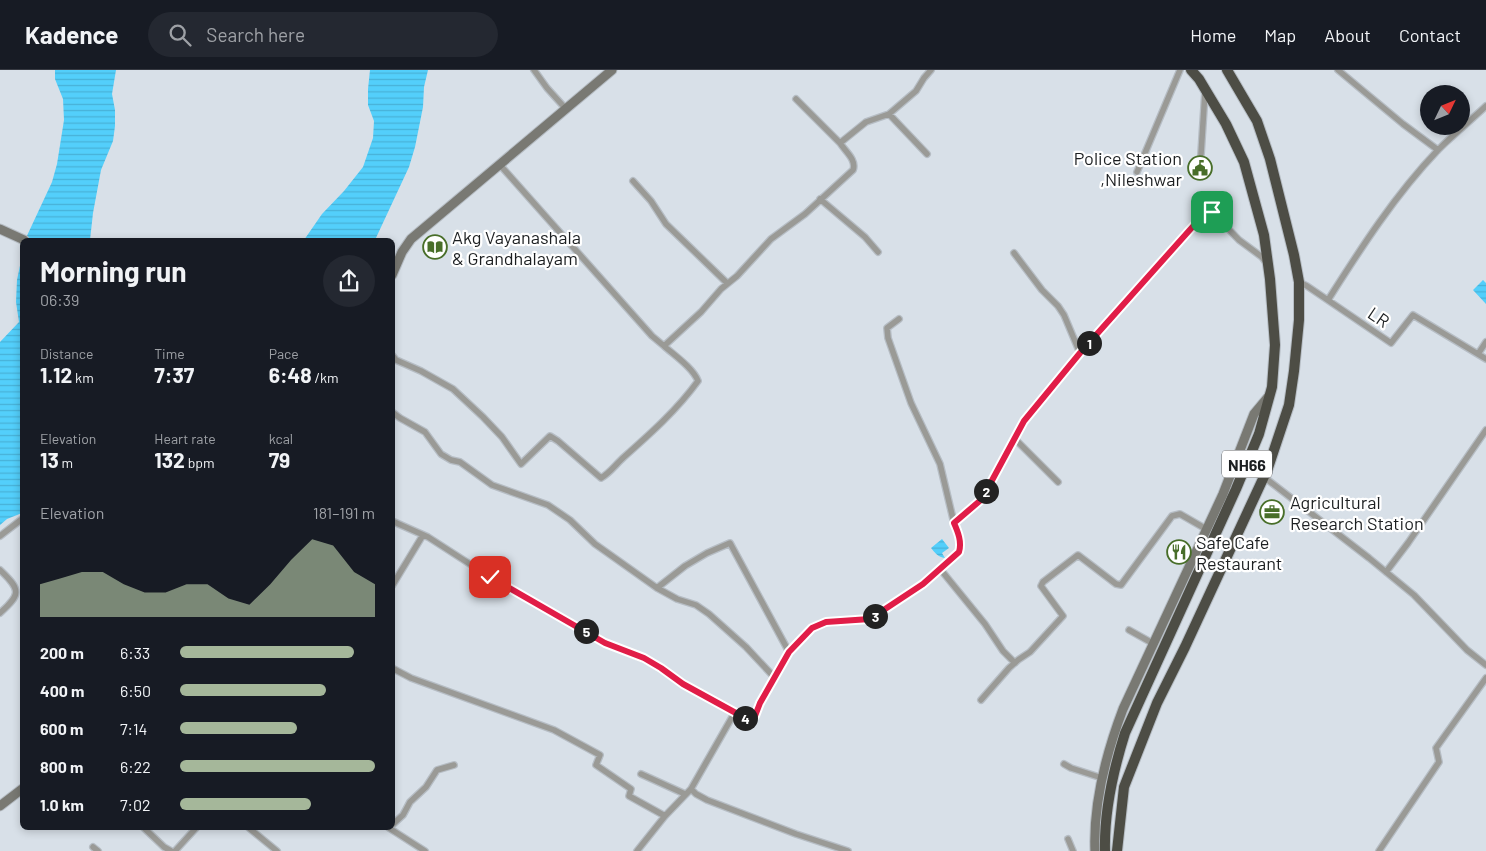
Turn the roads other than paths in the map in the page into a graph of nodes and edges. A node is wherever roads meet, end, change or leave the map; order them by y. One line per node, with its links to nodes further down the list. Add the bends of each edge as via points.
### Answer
1 (534, 70): 11 (street)
2 (612, 70): 11 (street)
3 (931, 70): 12 (street, via 916,91)
4 (1180, 70): 18 (street)
5 (1191, 70): 8 (highway, NH66)
6 (1227, 70): 27 (highway, NH66, via 1257,121 1270,159)
7 (1338, 70): 14 (street)
8 (1205, 89): 16 (street); 25 (highway, NH66, via 1244,162 1264,235)
9 (796, 100): 13 (street)
10 (1486, 106): 14 (street)
11 (566, 109): 17 (street)
12 (889, 114): 13 (street, via 866,122); 15 (street)
13 (840, 143): 20 (street, via 855,166)
14 (1438, 150): 29 (street, via 1390,206)
15 (928, 154)
16 (1201, 154)
17 (500, 165): 26 (street, via 412,239); 32 (street)
18 (1137, 172)
19 (633, 181): 28 (street, via 651,200 666,224)
20 (820, 199): 23 (street); 28 (street, via 771,239)
21 (3, 230): 22 (street)
22 (20, 238)
23 (878, 252)
24 (1014, 253): 33 (street, via 1064,315)
25 (1268, 265): 33 (street, via 1208,211); 37 (highway, NH66, via 1275,345)
26 (395, 268)
27 (1299, 282): 29 (street, LR); 41 (highway, NH66, via 1299,320 1289,405)
28 (727, 283): 32 (street)
29 (1328, 300): 34 (street, LR, via 1391,343 1413,315)
30 (899, 319): 45 (street, via 887,328 888,338 911,403 940,464)
31 (1486, 342): 34 (street)
32 (664, 346): 35 (street, via 698,381 643,440 601,478 550,436 521,464 502,437 453,388)
33 (1080, 353): 40 (street, via 1024,421)
34 (1478, 354): 36 (street, LR)
35 (395, 359)
36 (1486, 359)
37 (1271, 394): 46 (street, via 1254,414); 88 (highway, NH66, via 1259,434 1236,489 1125,733 1109,795)
38 (395, 414): 53 (street, via 425,432 441,454 460,462 492,485 548,505 570,520 595,544)
39 (1486, 430): 51 (street)
40 (1014, 439): 42 (street); 45 (street, via 982,499)
41 (1264, 477): 51 (street); 89 (highway, NH66, via 1156,703 1124,787)
42 (1058, 482)
43 (20, 521): 48 (street)
44 (395, 521): 47 (street)
45 (954, 523): 50 (street, via 959,535 959,552)
46 (1206, 529): 56 (street); 58 (street, via 1180,514 1172,516 1121,585 1078,555 1041,586 1062,616 1030,652)
47 (423, 535): 52 (street); 64 (street, via 605,643 644,658)
48 (0, 536)
49 (0, 570): 54 (street, via 16,594)
50 (941, 570): 57 (street, via 870,619 826,622 812,628); 58 (street)
51 (1386, 572): 59 (street)
52 (395, 581)
53 (658, 588): 57 (street, via 684,566 730,543); 61 (street, via 709,614)
54 (0, 613)
55 (1129, 630): 56 (street)
56 (1154, 644): 68 (street, via 1112,737)
57 (789, 652): 61 (street)
58 (1015, 663): 63 (street)
59 (1486, 665)
60 (395, 670): 73 (street, via 554,730 600,755 596,765 631,789 629,796)
61 (775, 678): 64 (street, via 755,716 745,718)
62 (1486, 678): 90 (street, via 1436,748 1438,762)
63 (981, 700)
64 (735, 712): 69 (street)
65 (1064, 764): 68 (street)
66 (454, 765): 74 (street, via 437,770)
67 (641, 774): 71 (street)
68 (1102, 778): 87 (street)
69 (690, 789): 71 (street); 85 (street, via 707,800)
70 (20, 792): 72 (street)
71 (685, 794): 73 (street)
72 (0, 806)
73 (665, 816): 84 (street)
74 (395, 822)
75 (146, 830): 80 (street)
76 (194, 830): 81 (street)
77 (251, 830): 82 (street)
78 (392, 830): 83 (street)
79 (1068, 839): 86 (street)
80 (171, 851)
81 (175, 851)
82 (276, 851)
83 (425, 851)
84 (637, 851)
85 (848, 851)
86 (1072, 851)
87 (1095, 851)
88 (1105, 851)
89 (1117, 851)
90 (1379, 851)

